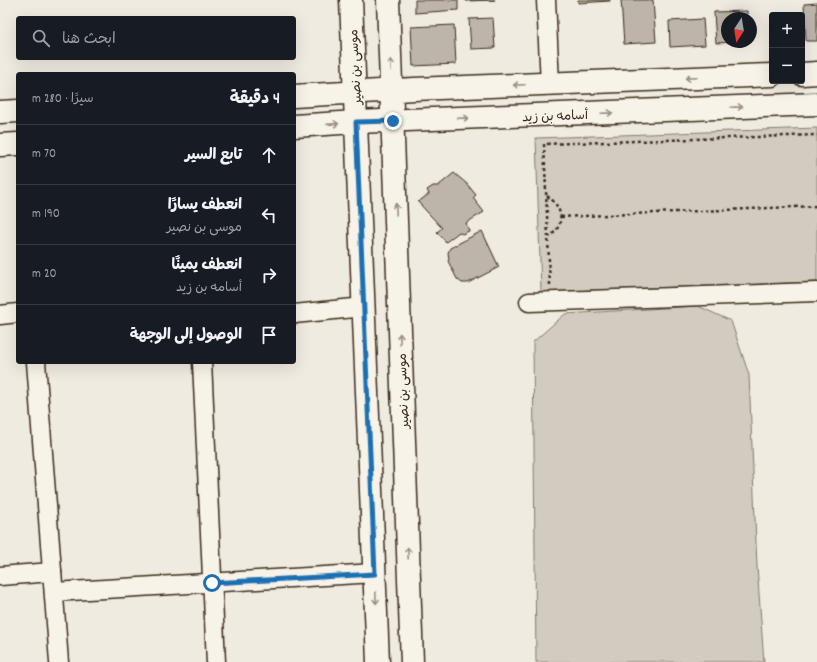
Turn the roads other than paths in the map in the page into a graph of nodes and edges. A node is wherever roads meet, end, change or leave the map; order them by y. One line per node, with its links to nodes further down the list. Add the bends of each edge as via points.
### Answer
1 (351, 0): 9 (street, موسى بن نصير)
2 (388, 0): 8 (street, موسى بن نصير, one-way to 2)
3 (546, 0): 7 (street)
4 (817, 73): 5 (street)
5 (805, 74)
6 (769, 75): 7 (street, one-way to 7)
7 (550, 84): 8 (street, one-way to 8)
8 (392, 90): 9 (street); 14 (street, موسى بن نصير)
9 (355, 92): 10 (street); 15 (street, موسى بن نصير)
10 (296, 96)
11 (817, 104): 14 (street, أسامه بن زيد, one-way to 11)
12 (16, 111): 13 (street)
13 (0, 112)
14 (393, 121): 15 (street, أسامه بن زيد); 35 (street, موسى بن نصير, one-way to 14)
15 (356, 122): 16 (street, أسامه بن زيد, one-way to 15); 21 (street, موسى بن نصير)
16 (296, 126)
17 (16, 144): 18 (street)
18 (0, 145)
19 (817, 292): 20 (street)
20 (529, 302)
21 (364, 307): 23 (street); 28 (street, موسى بن نصير)
22 (16, 314): 24 (street)
23 (296, 314)
24 (0, 315)
25 (36, 364): 27 (street)
26 (202, 364): 30 (street)
27 (52, 572): 29 (street); 31 (street)
28 (375, 574): 30 (street); 34 (street, موسى بن نصير, one-way to 34)
29 (0, 576)
30 (212, 583): 31 (street); 33 (street)
31 (54, 592): 32 (street)
32 (59, 662)
33 (216, 662)
34 (378, 662)
35 (412, 662)

